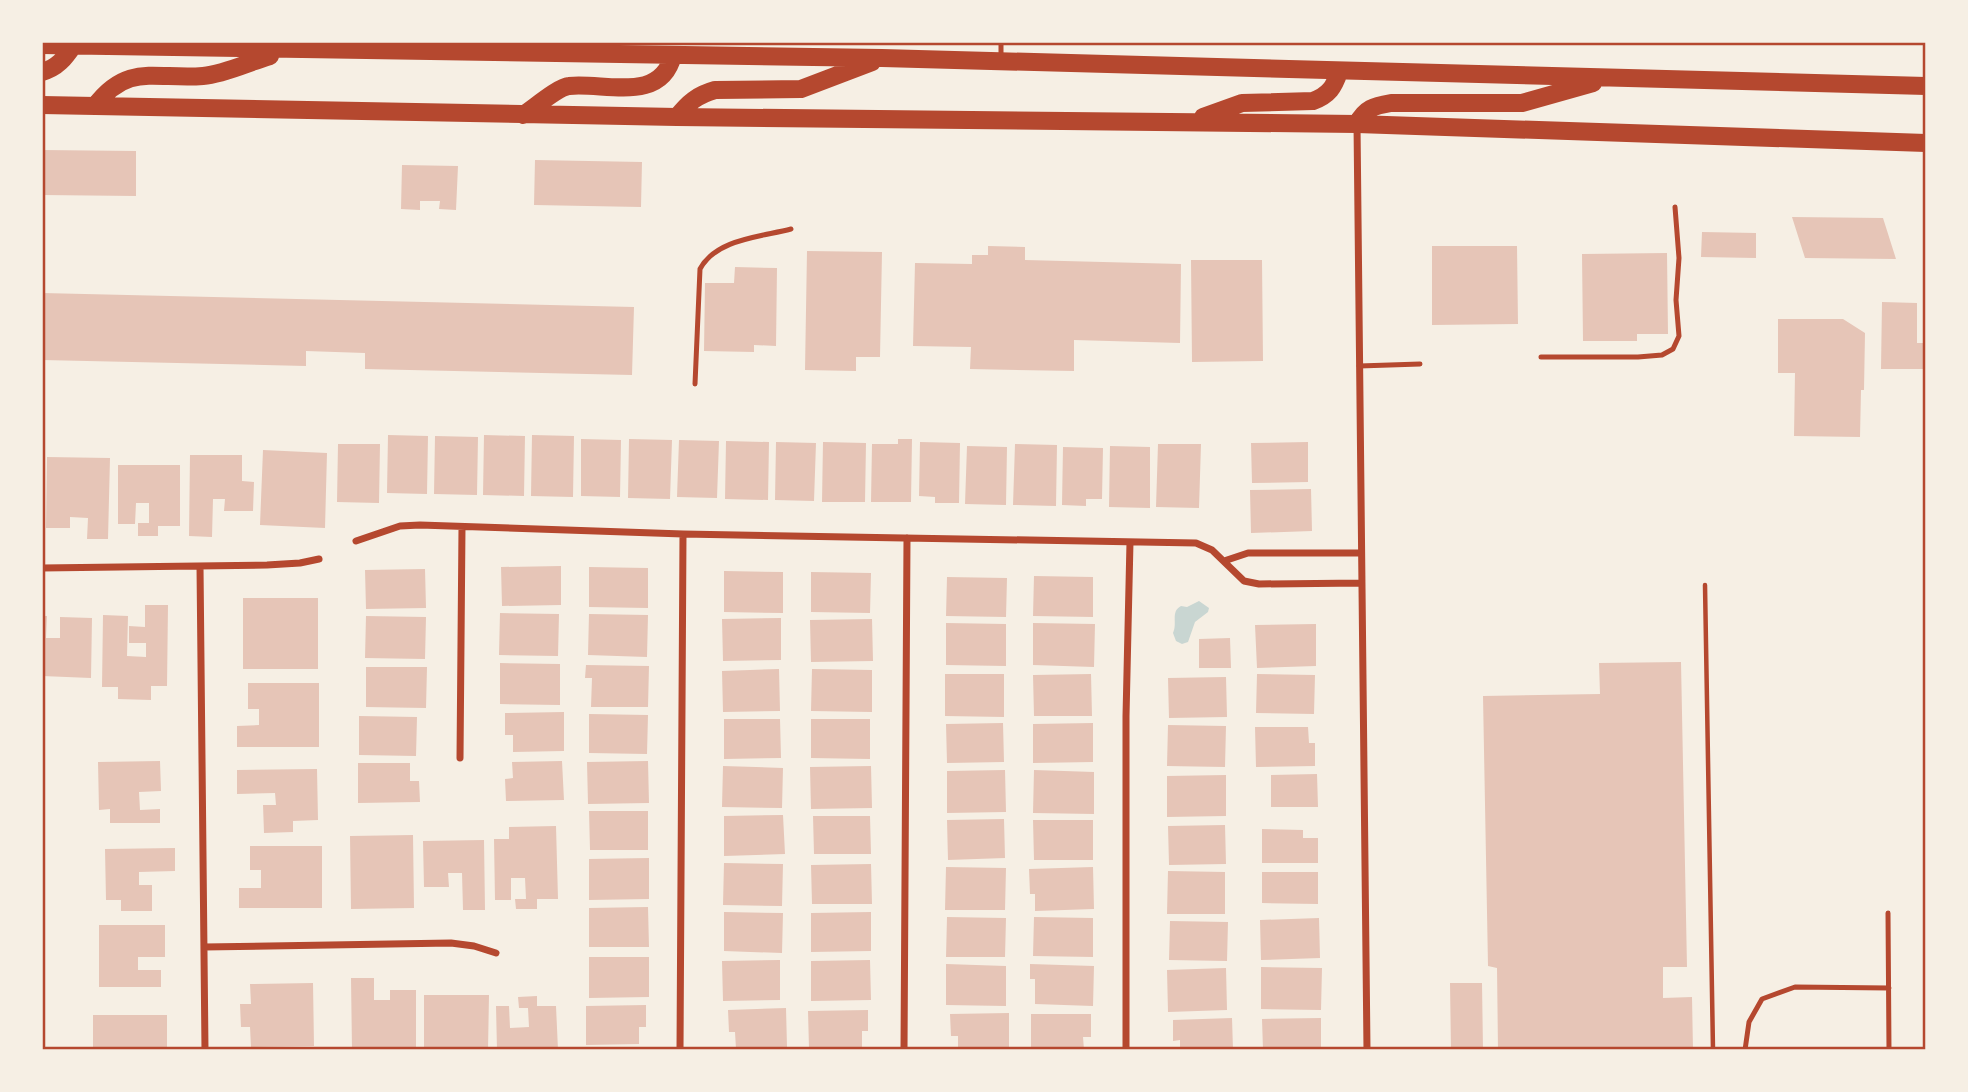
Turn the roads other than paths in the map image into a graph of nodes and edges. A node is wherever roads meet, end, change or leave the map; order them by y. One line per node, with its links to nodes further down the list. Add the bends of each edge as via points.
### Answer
1 (1001, 42): 7 (lane)
2 (73, 43): 3 (main road); 5 (main road); 8 (main road, via 64,59)
3 (42, 45)
4 (672, 48): 5 (main road); 6 (main road); 14 (main road, via 670,67 648,84 633,88 566,86)
5 (287, 51): 13 (main road, via 205,76 124,79)
6 (882, 58): 7 (main road); 15 (main road, via 801,89 715,90 689,102)
7 (1000, 61): 9 (main road)
8 (42, 72)
9 (1339, 72): 10 (main road); 16 (main road, via 1334,88 1313,101 1242,103)
10 (1613, 77): 11 (main road); 17 (main road, via 1522,103 1391,103 1370,107)
11 (1926, 86)
12 (42, 105): 13 (main road)
13 (95, 106): 14 (main road)
14 (523, 115): 15 (main road)
15 (677, 117): 16 (main road)
16 (1193, 121): 17 (main road)
17 (1357, 124): 18 (main road); 23 (street)
18 (1926, 144)
19 (1675, 207): 21 (lane, via 1679,336 1673,349 1650,356)
20 (790, 229): 24 (lane, via 722,246 706,258 700,269)
21 (1541, 357)
22 (1420, 364): 23 (lane)
23 (1359, 366): 30 (street)
24 (695, 384)
25 (462, 527): 26 (street); 28 (street, via 400,526); 36 (street)
26 (683, 534): 27 (street); 42 (street)
27 (907, 538): 29 (street); 43 (street)
28 (356, 541)
29 (1130, 542): 32 (street, via 1196,543); 44 (street)
30 (1362, 553): 32 (street, via 1248,553); 35 (street)
31 (319, 559): 33 (street, via 278,565)
32 (1224, 561): 35 (street, via 1244,582)
33 (200, 566): 34 (street); 38 (street)
34 (42, 568)
35 (1362, 583): 45 (street)
36 (460, 758)
37 (1888, 913): 40 (lane)
38 (204, 947): 39 (street, via 451,943); 41 (street)
39 (496, 953)
40 (1889, 988): 46 (lane, via 1795,987 1762,999 1749,1022); 47 (lane)
41 (205, 1050)
42 (680, 1050)
43 (904, 1050)
44 (1126, 1050)
45 (1367, 1050)
46 (1745, 1050)
47 (1889, 1050)

